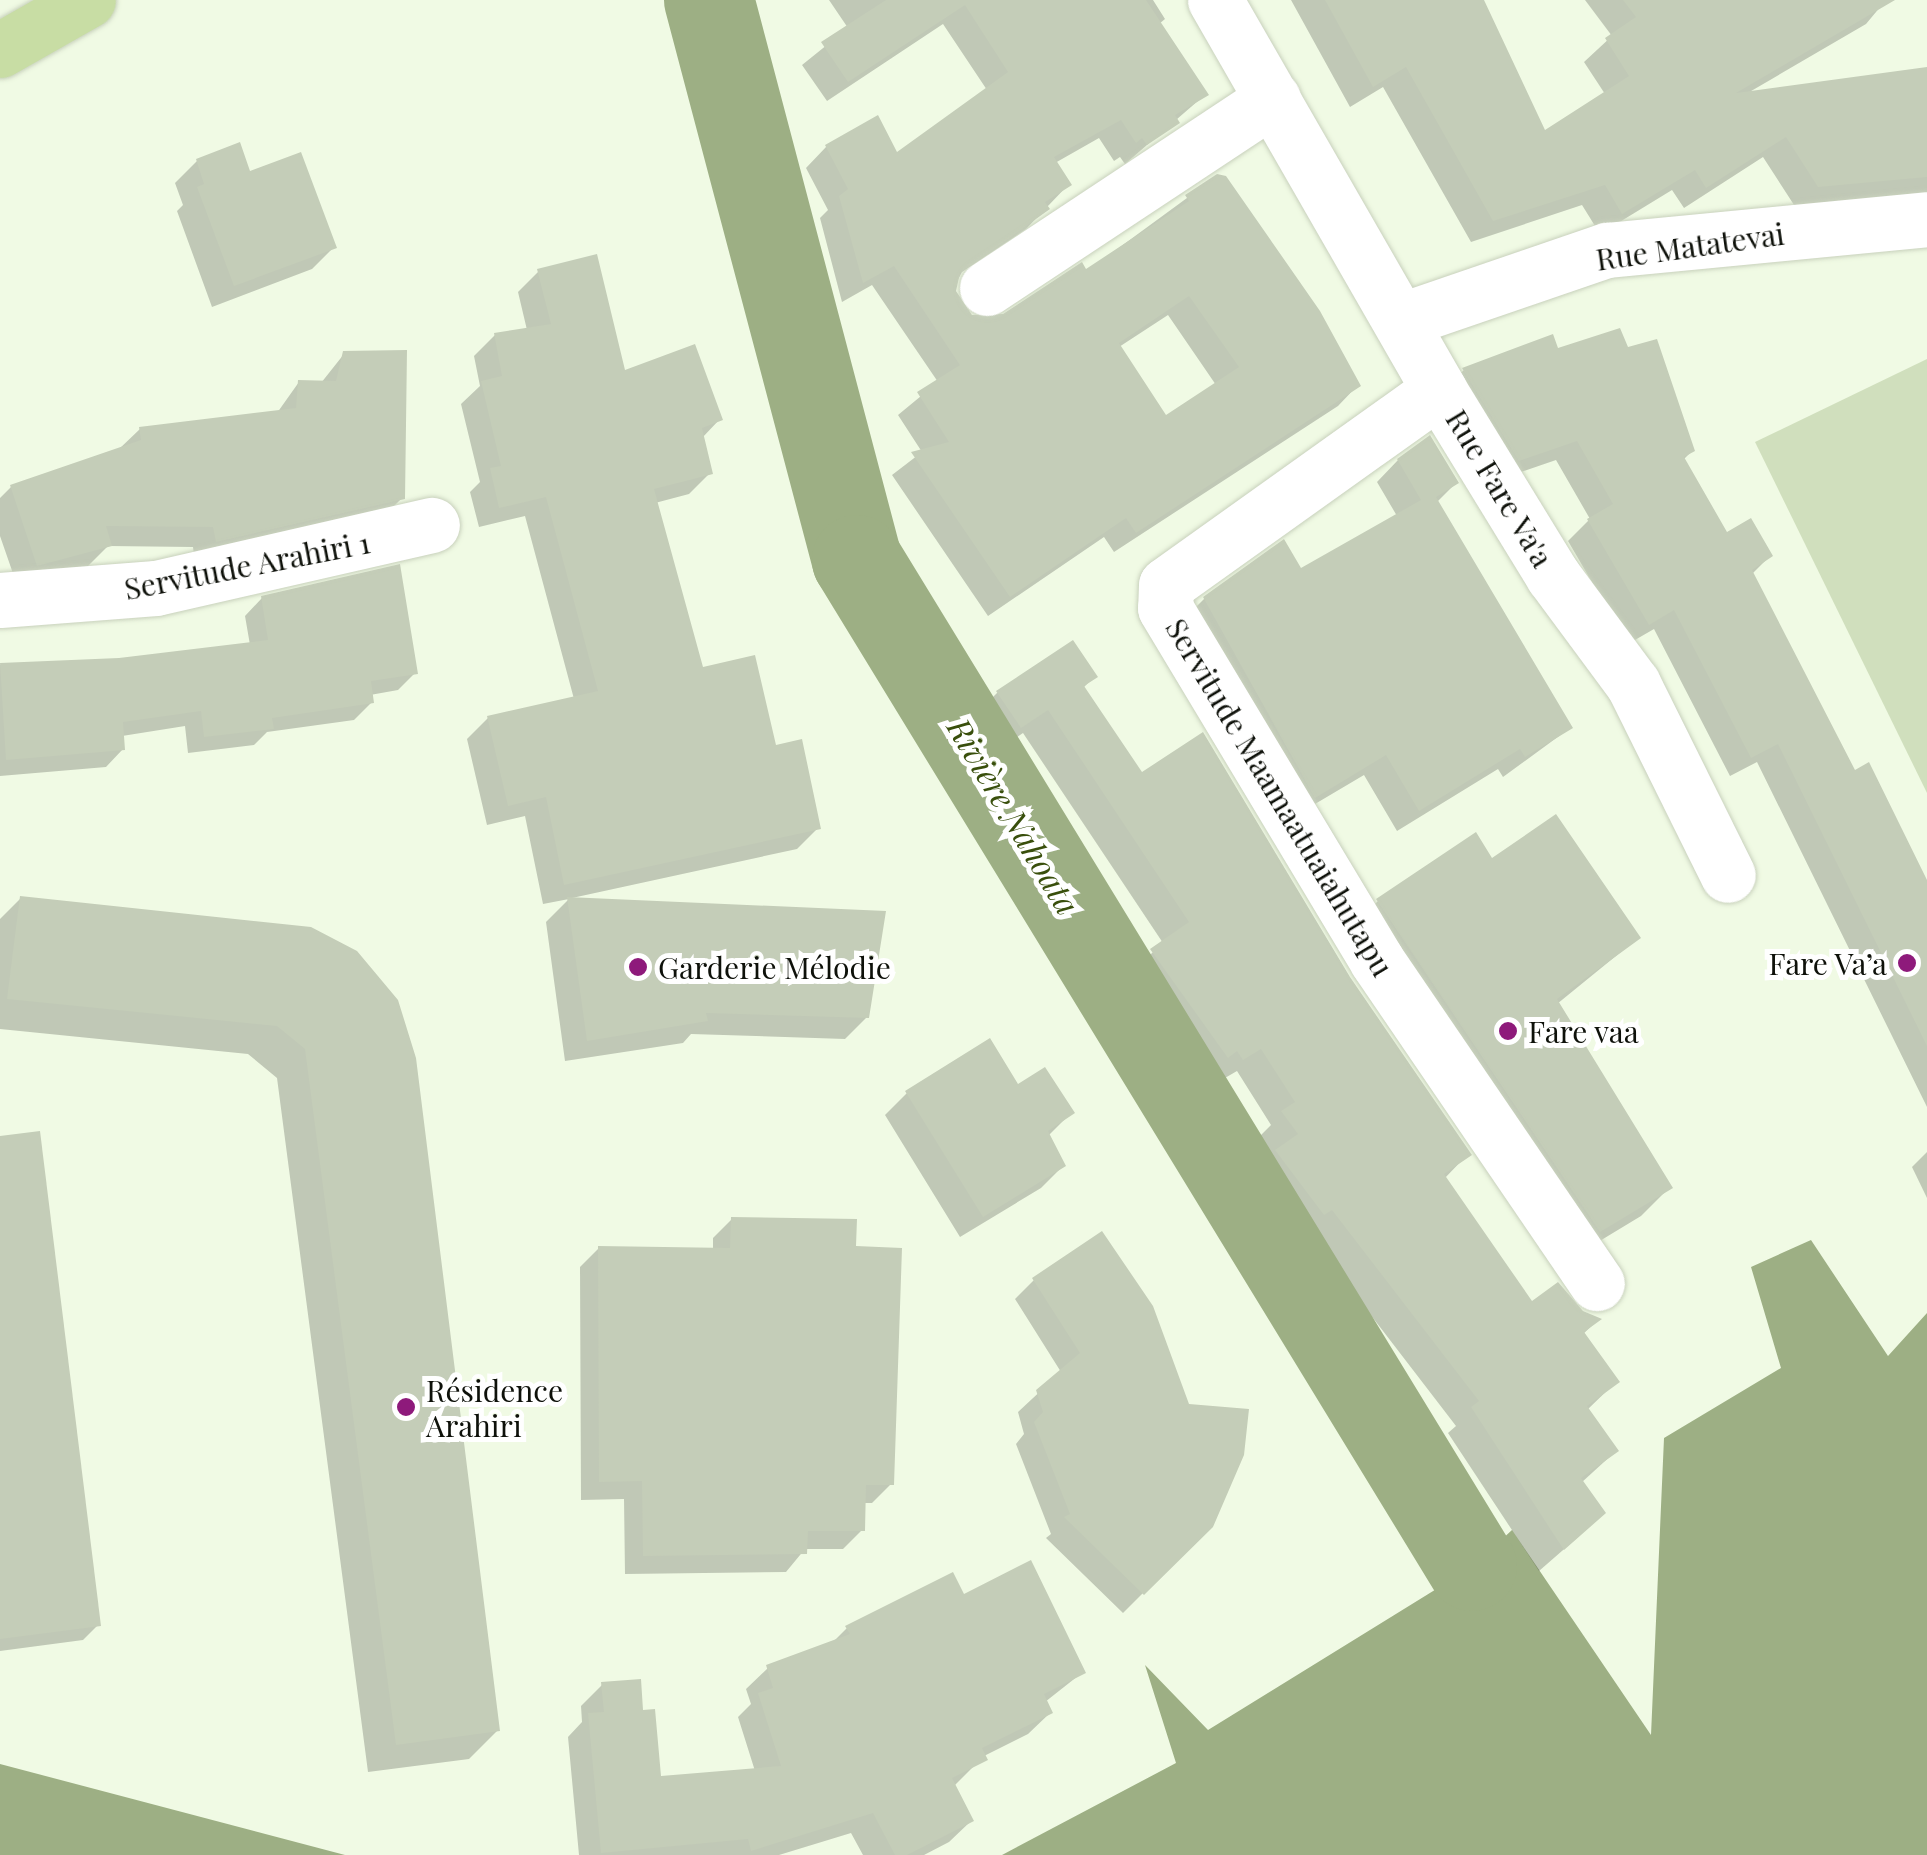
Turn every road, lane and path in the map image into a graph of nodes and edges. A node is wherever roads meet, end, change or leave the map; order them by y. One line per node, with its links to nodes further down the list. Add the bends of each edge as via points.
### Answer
1 (88, 0): 3 (main road)
2 (1214, 0): 4 (street, Rue Fare Va'a)
3 (0, 50)
4 (1273, 99): 6 (street); 7 (street, Rue Fare Va'a)
5 (1927, 219): 7 (street, Rue Matatevai, via 1607,250)
6 (987, 288)
7 (1402, 320): 8 (street, Rue Fare Va'a)
8 (1439, 390): 11 (street, Rue Fare Va'a, via 1553,576 1634,684); 12 (street, Servitude Maamaatuaiahutapu, via 1166,585 1164,608 1378,961)
9 (432, 525): 10 (street, Servitude Arahiri 1, via 156,588)
10 (0, 600)
11 (1728, 875)
12 (1597, 1283)

